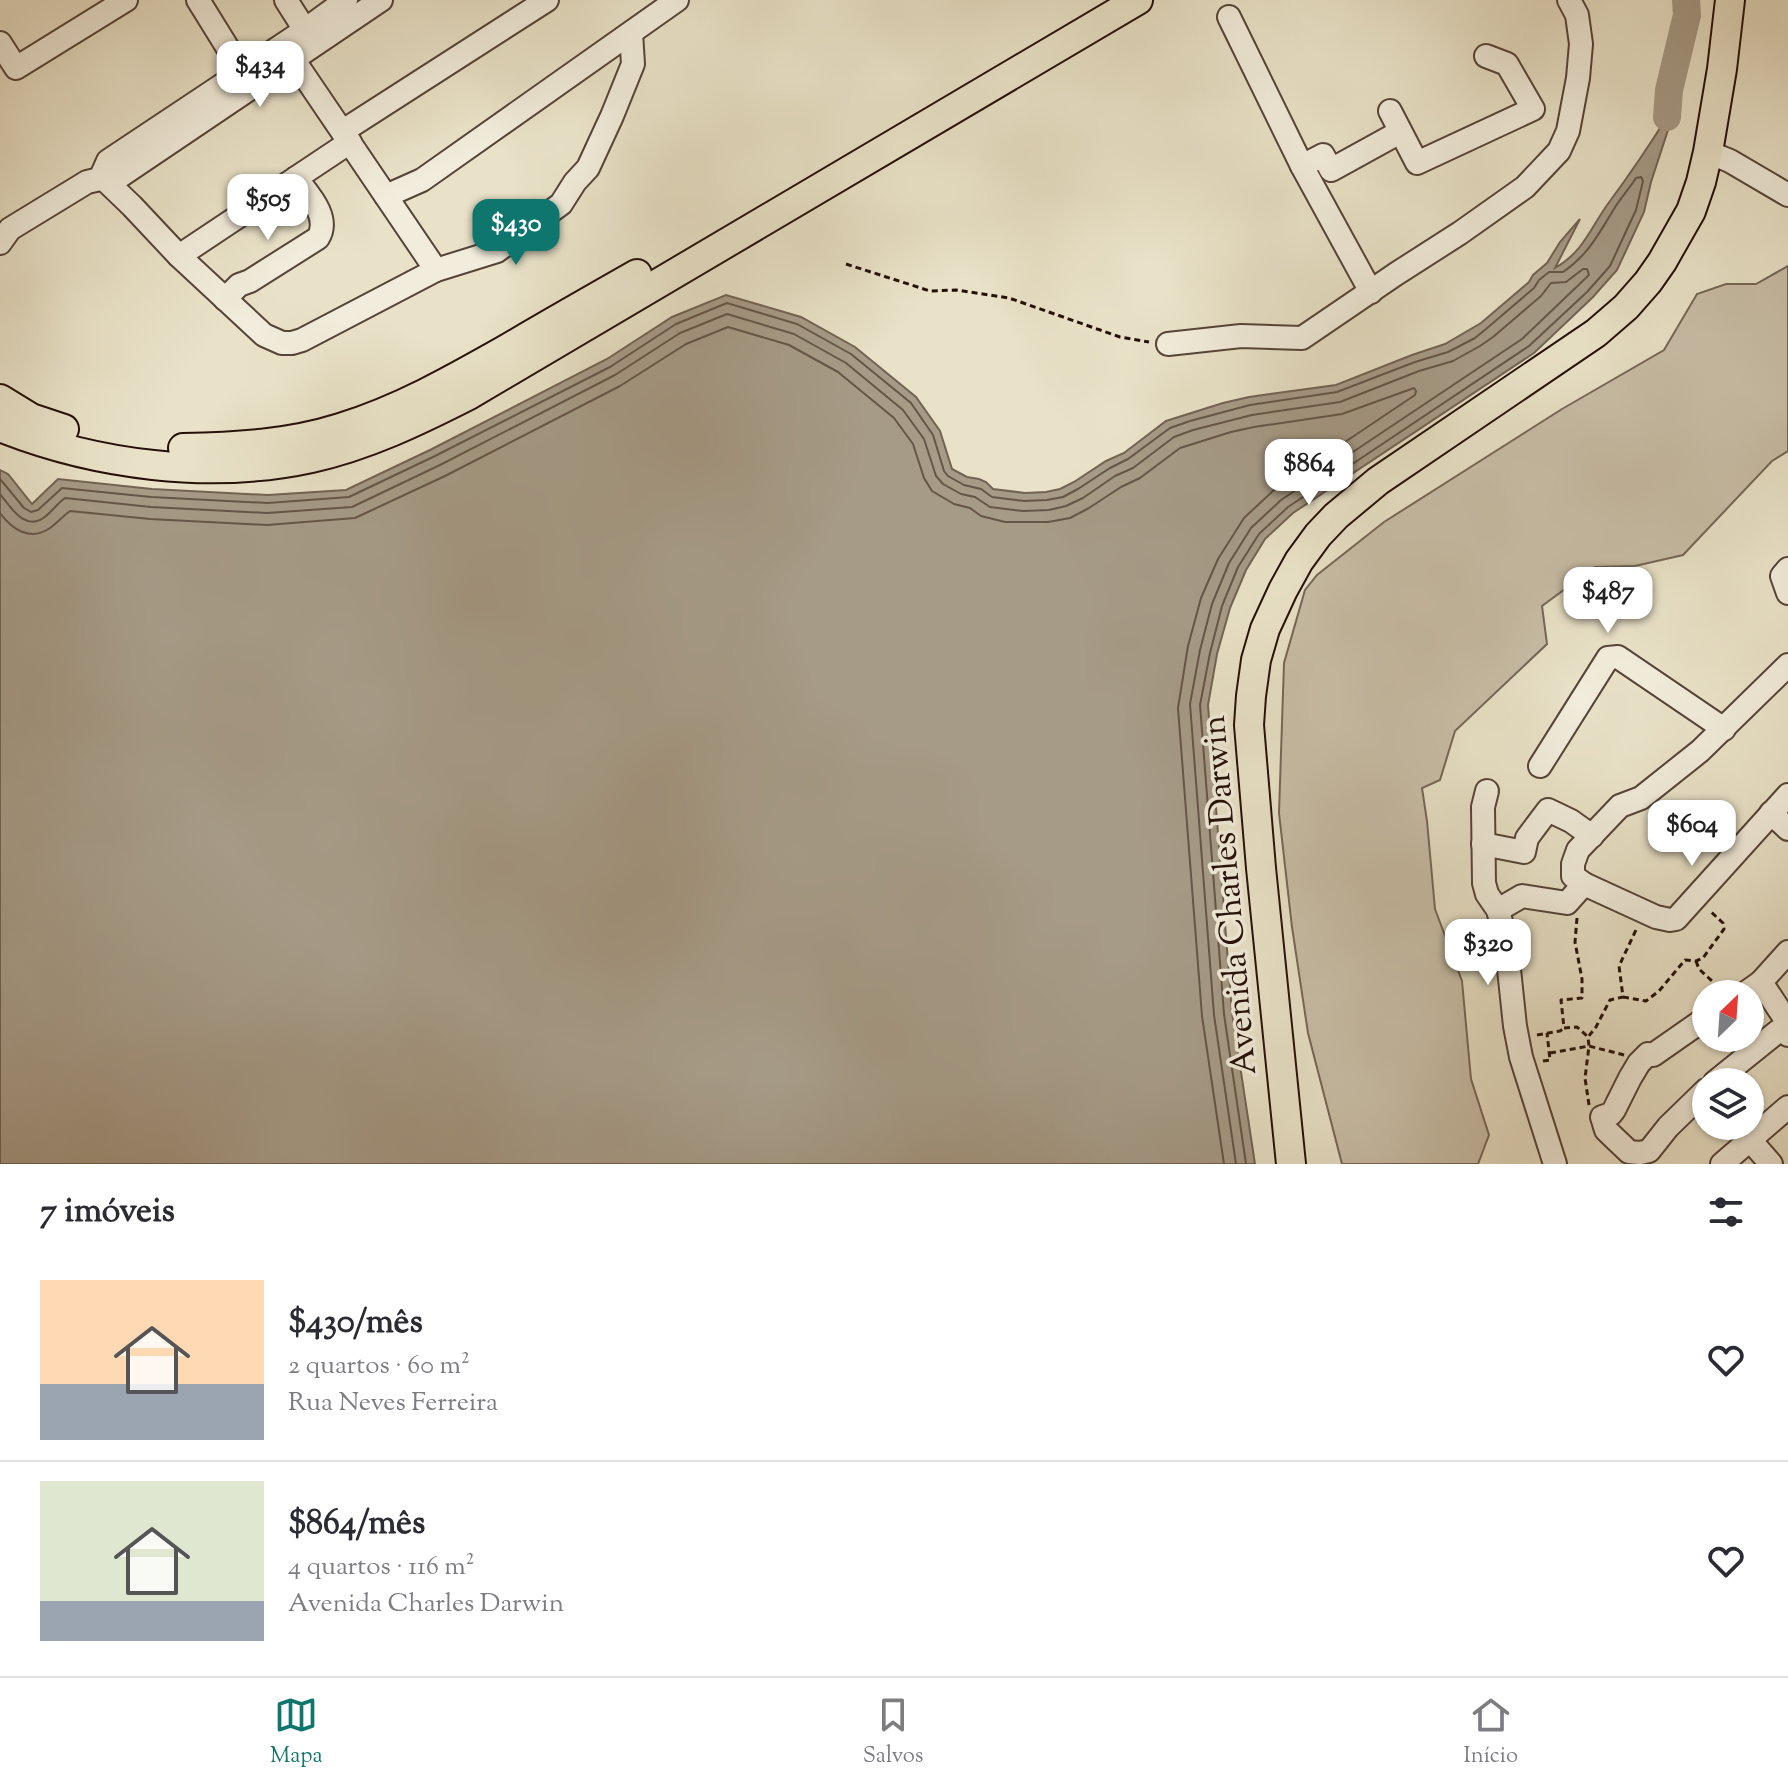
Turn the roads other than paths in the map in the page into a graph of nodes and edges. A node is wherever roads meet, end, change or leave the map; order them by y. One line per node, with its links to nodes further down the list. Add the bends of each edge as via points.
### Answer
1 (126, 0): 14 (street, via 16,68)
2 (198, 0): 17 (street)
3 (286, 0): 15 (street)
4 (346, 0): 15 (street)
5 (381, 0): 15 (street)
6 (547, 0): 20 (street)
7 (677, 0): 13 (street)
8 (1104, 0): 33 (main road, via 464,374 370,418 274,443 182,448 80,434 31,418)
9 (1138, 0): 34 (main road, via 469,395 389,433 311,458 228,467 113,460)
10 (1569, 0): 30 (street, via 1581,44 1568,131 1559,151 1525,187)
11 (1730, 0): 21 (main road, Avenida Charles Darwin)
12 (1229, 17): 22 (street)
13 (631, 33): 26 (street, via 422,180); 29 (street, via 633,64 588,168 561,204 497,251)
14 (0, 43)
15 (302, 46): 17 (street); 20 (street); 24 (street)
16 (1486, 56): 19 (street, via 1507,64 1533,109 1417,163)
17 (242, 71): 24 (street, via 108,161)
18 (1390, 111): 19 (street)
19 (1400, 132): 22 (street, via 1331,170 1323,155)
20 (347, 137): 23 (street); 26 (street)
21 (1708, 152): 25 (street); 59 (main road, Avenida Charles Darwin, via 1691,211 1648,282 1626,307 1336,516 1299,561 1265,629 1249,725)
22 (1302, 166): 30 (street)
23 (296, 178): 28 (street); 31 (street, via 314,202 323,230)
24 (105, 182): 27 (street, via 87,182 10,229); 28 (street)
25 (1788, 195)
26 (386, 196): 29 (street)
27 (0, 243)
28 (179, 256): 31 (street)
29 (436, 270): 31 (street, via 292,343 264,335)
30 (1371, 292): 32 (street, via 1302,338 1241,336)
31 (225, 299)
32 (1168, 344)
33 (0, 399)
34 (0, 427)
35 (1788, 569): 36 (street, via 1782,576)
36 (1788, 593)
37 (1788, 665): 38 (street)
38 (1724, 729): 39 (street, via 1618,657 1608,658); 44 (street, via 1641,798 1620,806)
39 (1540, 766)
40 (1487, 791): 45 (street)
41 (1788, 795): 42 (street)
42 (1771, 813): 43 (street); 46 (street, via 1676,919 1663,920)
43 (1788, 829)
44 (1592, 836): 45 (street, via 1548,810 1527,838 1524,852); 46 (street, via 1573,864)
45 (1483, 844): 47 (street, via 1484,883)
46 (1580, 889): 47 (street, via 1567,903 1522,896)
47 (1498, 910): 60 (street, via 1523,1066)
48 (1788, 952): 49 (street)
49 (1761, 980)
50 (1764, 997): 52 (street, via 1782,1013)
51 (1692, 1027): 58 (street, via 1648,1054 1614,1110 1602,1117)
52 (1787, 1029): 53 (street)
53 (1734, 1068)
54 (1692, 1104): 58 (street, via 1649,1151)
55 (1788, 1107): 56 (street)
56 (1764, 1128)
57 (1750, 1140): 61 (street); 62 (street)
58 (1629, 1158)
59 (1291, 1164)
60 (1555, 1164)
61 (1722, 1164)
62 (1771, 1164)

